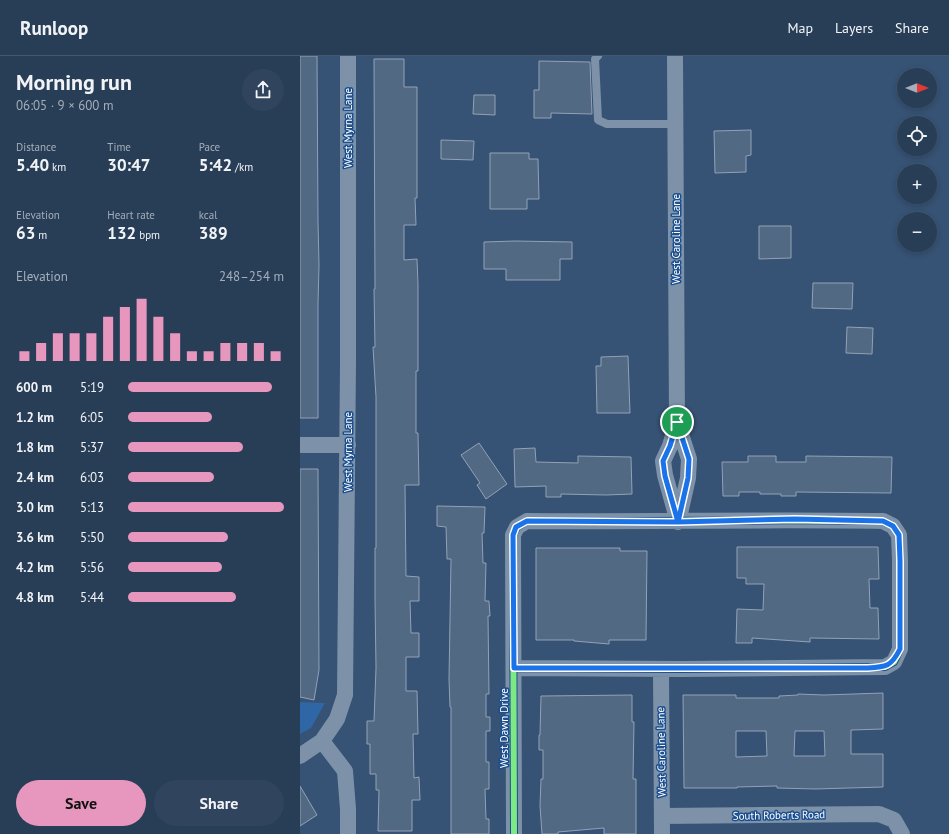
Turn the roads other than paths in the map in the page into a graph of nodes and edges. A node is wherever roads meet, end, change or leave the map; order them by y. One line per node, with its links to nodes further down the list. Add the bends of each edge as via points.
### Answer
1 (348, 56): 7 (street, West Myrna Lane)
2 (598, 56): 4 (lane, via 595,60 598,120 608,124)
3 (675, 56): 4 (street, West Caroline Lane)
4 (676, 124): 5 (street, West Caroline Lane)
5 (677, 422): 8 (street, West Caroline Lane, via 689,459 688,478); 8 (street, West Caroline Lane, via 663,461)
6 (300, 445): 7 (street)
7 (348, 445): 11 (street, West Myrna Lane, via 345,696 336,719)
8 (678, 522): 9 (street, West Dawn Drive, via 527,521 516,527 513,535); 10 (street, via 795,519 883,521 893,526 899,535 900,649 894,662 885,667)
9 (514, 668): 10 (street); 16 (street, West Dawn Drive)
10 (661, 669): 13 (street, West Caroline Lane)
11 (322, 741): 12 (street); 15 (street, via 345,771)
12 (300, 756)
13 (662, 816): 14 (street, South Roberts Road, via 879,814); 17 (street, West Caroline Lane)
14 (898, 827)
15 (348, 834)
16 (514, 834)
17 (662, 834)

